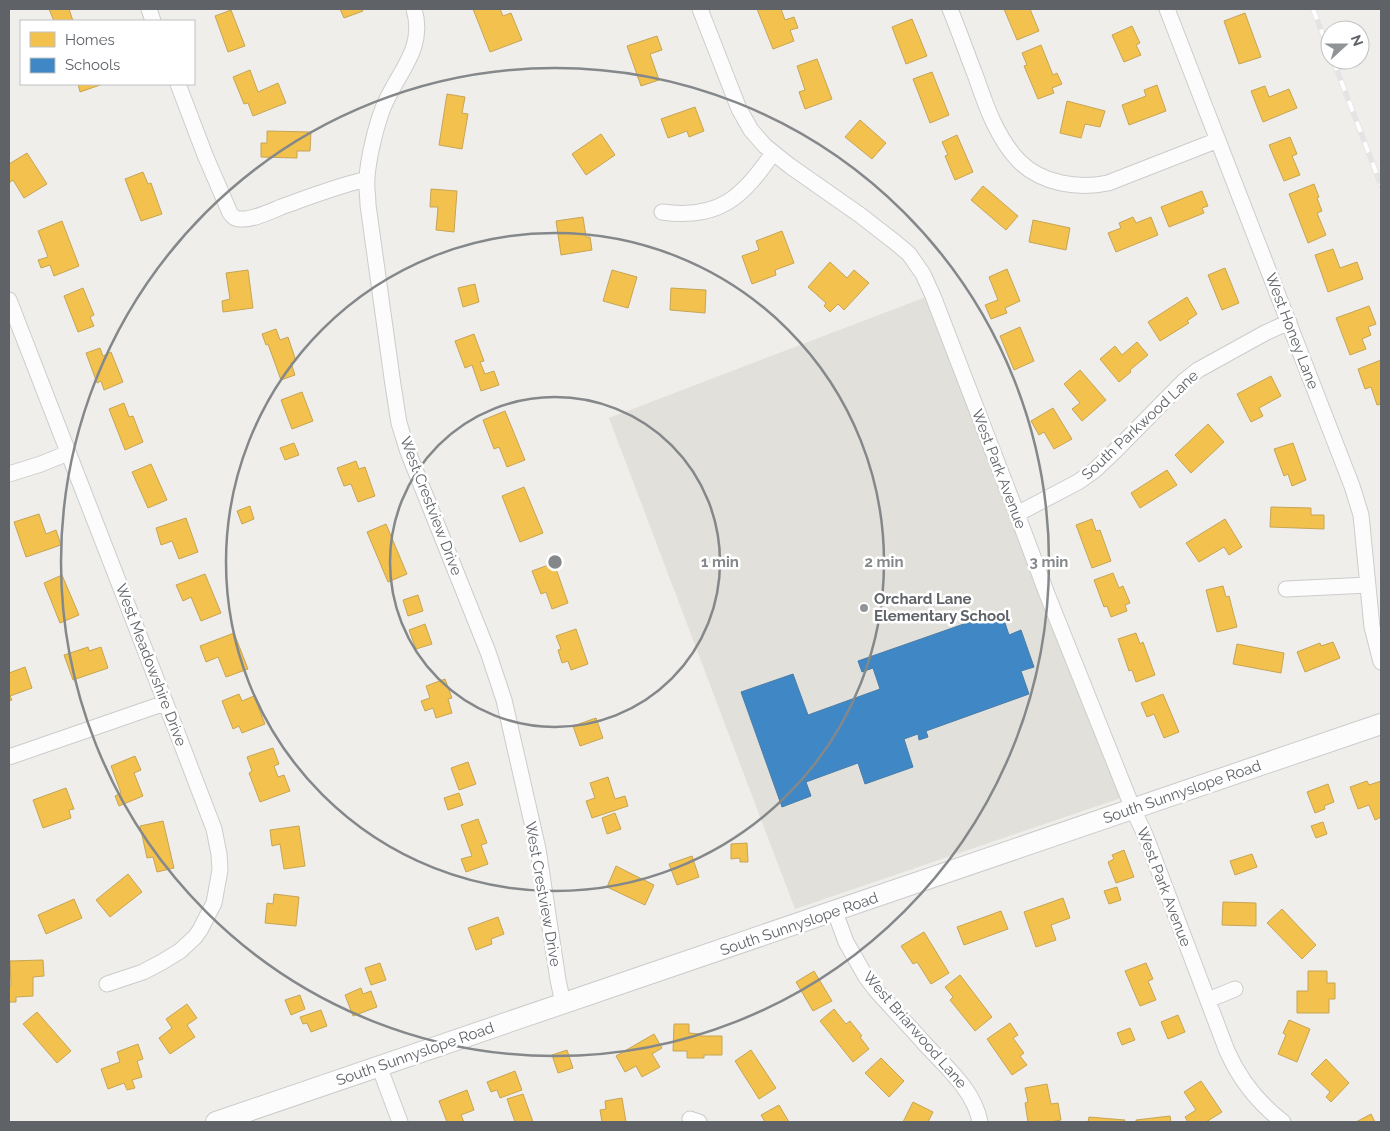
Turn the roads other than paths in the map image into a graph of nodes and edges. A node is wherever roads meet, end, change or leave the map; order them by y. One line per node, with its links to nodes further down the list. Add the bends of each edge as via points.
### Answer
1 (414, 9): 8 (street, West Crestview Drive, via 418,32 415,46 384,106)
2 (700, 9): 7 (street, West Park Avenue, via 739,109 751,130)
3 (950, 9): 6 (street, via 981,92 1003,139 1020,161 1045,177 1061,183 1094,186)
4 (1168, 9): 6 (street, West Honey Lane)
5 (178, 85): 8 (street, via 234,218 260,215 344,184)
6 (1218, 140): 11 (street, West Honey Lane)
7 (774, 153): 9 (street, via 745,189 726,204 695,214); 14 (street, West Park Avenue, via 909,254 933,296)
8 (367, 180): 26 (street, West Crestview Drive, via 399,423 504,700 538,848)
9 (662, 212)
10 (9, 300): 12 (street, West Meadowshire Drive)
11 (1289, 322): 14 (street, South Parkwood Lane, via 1198,370 1095,470); 15 (street, West Honey Lane, via 1361,515)
12 (68, 453): 13 (street); 18 (street, West Meadowshire Drive)
13 (9, 474)
14 (1017, 514): 21 (street, West Park Avenue)
15 (1368, 585): 16 (street); 17 (street, West Honey Lane, via 1372,627)
16 (1286, 589)
17 (1381, 662)
18 (165, 703): 20 (street); 23 (street, West Meadowshire Drive, via 217,842 220,854 217,889 214,903 200,930 180,951 143,972)
19 (1381, 724): 21 (street, South Sunnyslope Road)
20 (9, 757)
21 (1133, 809): 22 (street, South Sunnyslope Road); 25 (street, West Park Avenue)
22 (835, 912): 26 (street, South Sunnyslope Road); 31 (street, West Briarwood Lane, via 846,942 866,977 969,1093)
23 (107, 984)
24 (1235, 989): 25 (street)
25 (1208, 1000): 28 (street, West Park Avenue, via 1235,1069)
26 (563, 1003): 27 (street, South Sunnyslope Road)
27 (379, 1066): 29 (street, South Sunnyslope Road); 30 (street)
28 (1275, 1120)
29 (216, 1122)
30 (400, 1122)
31 (980, 1122)

